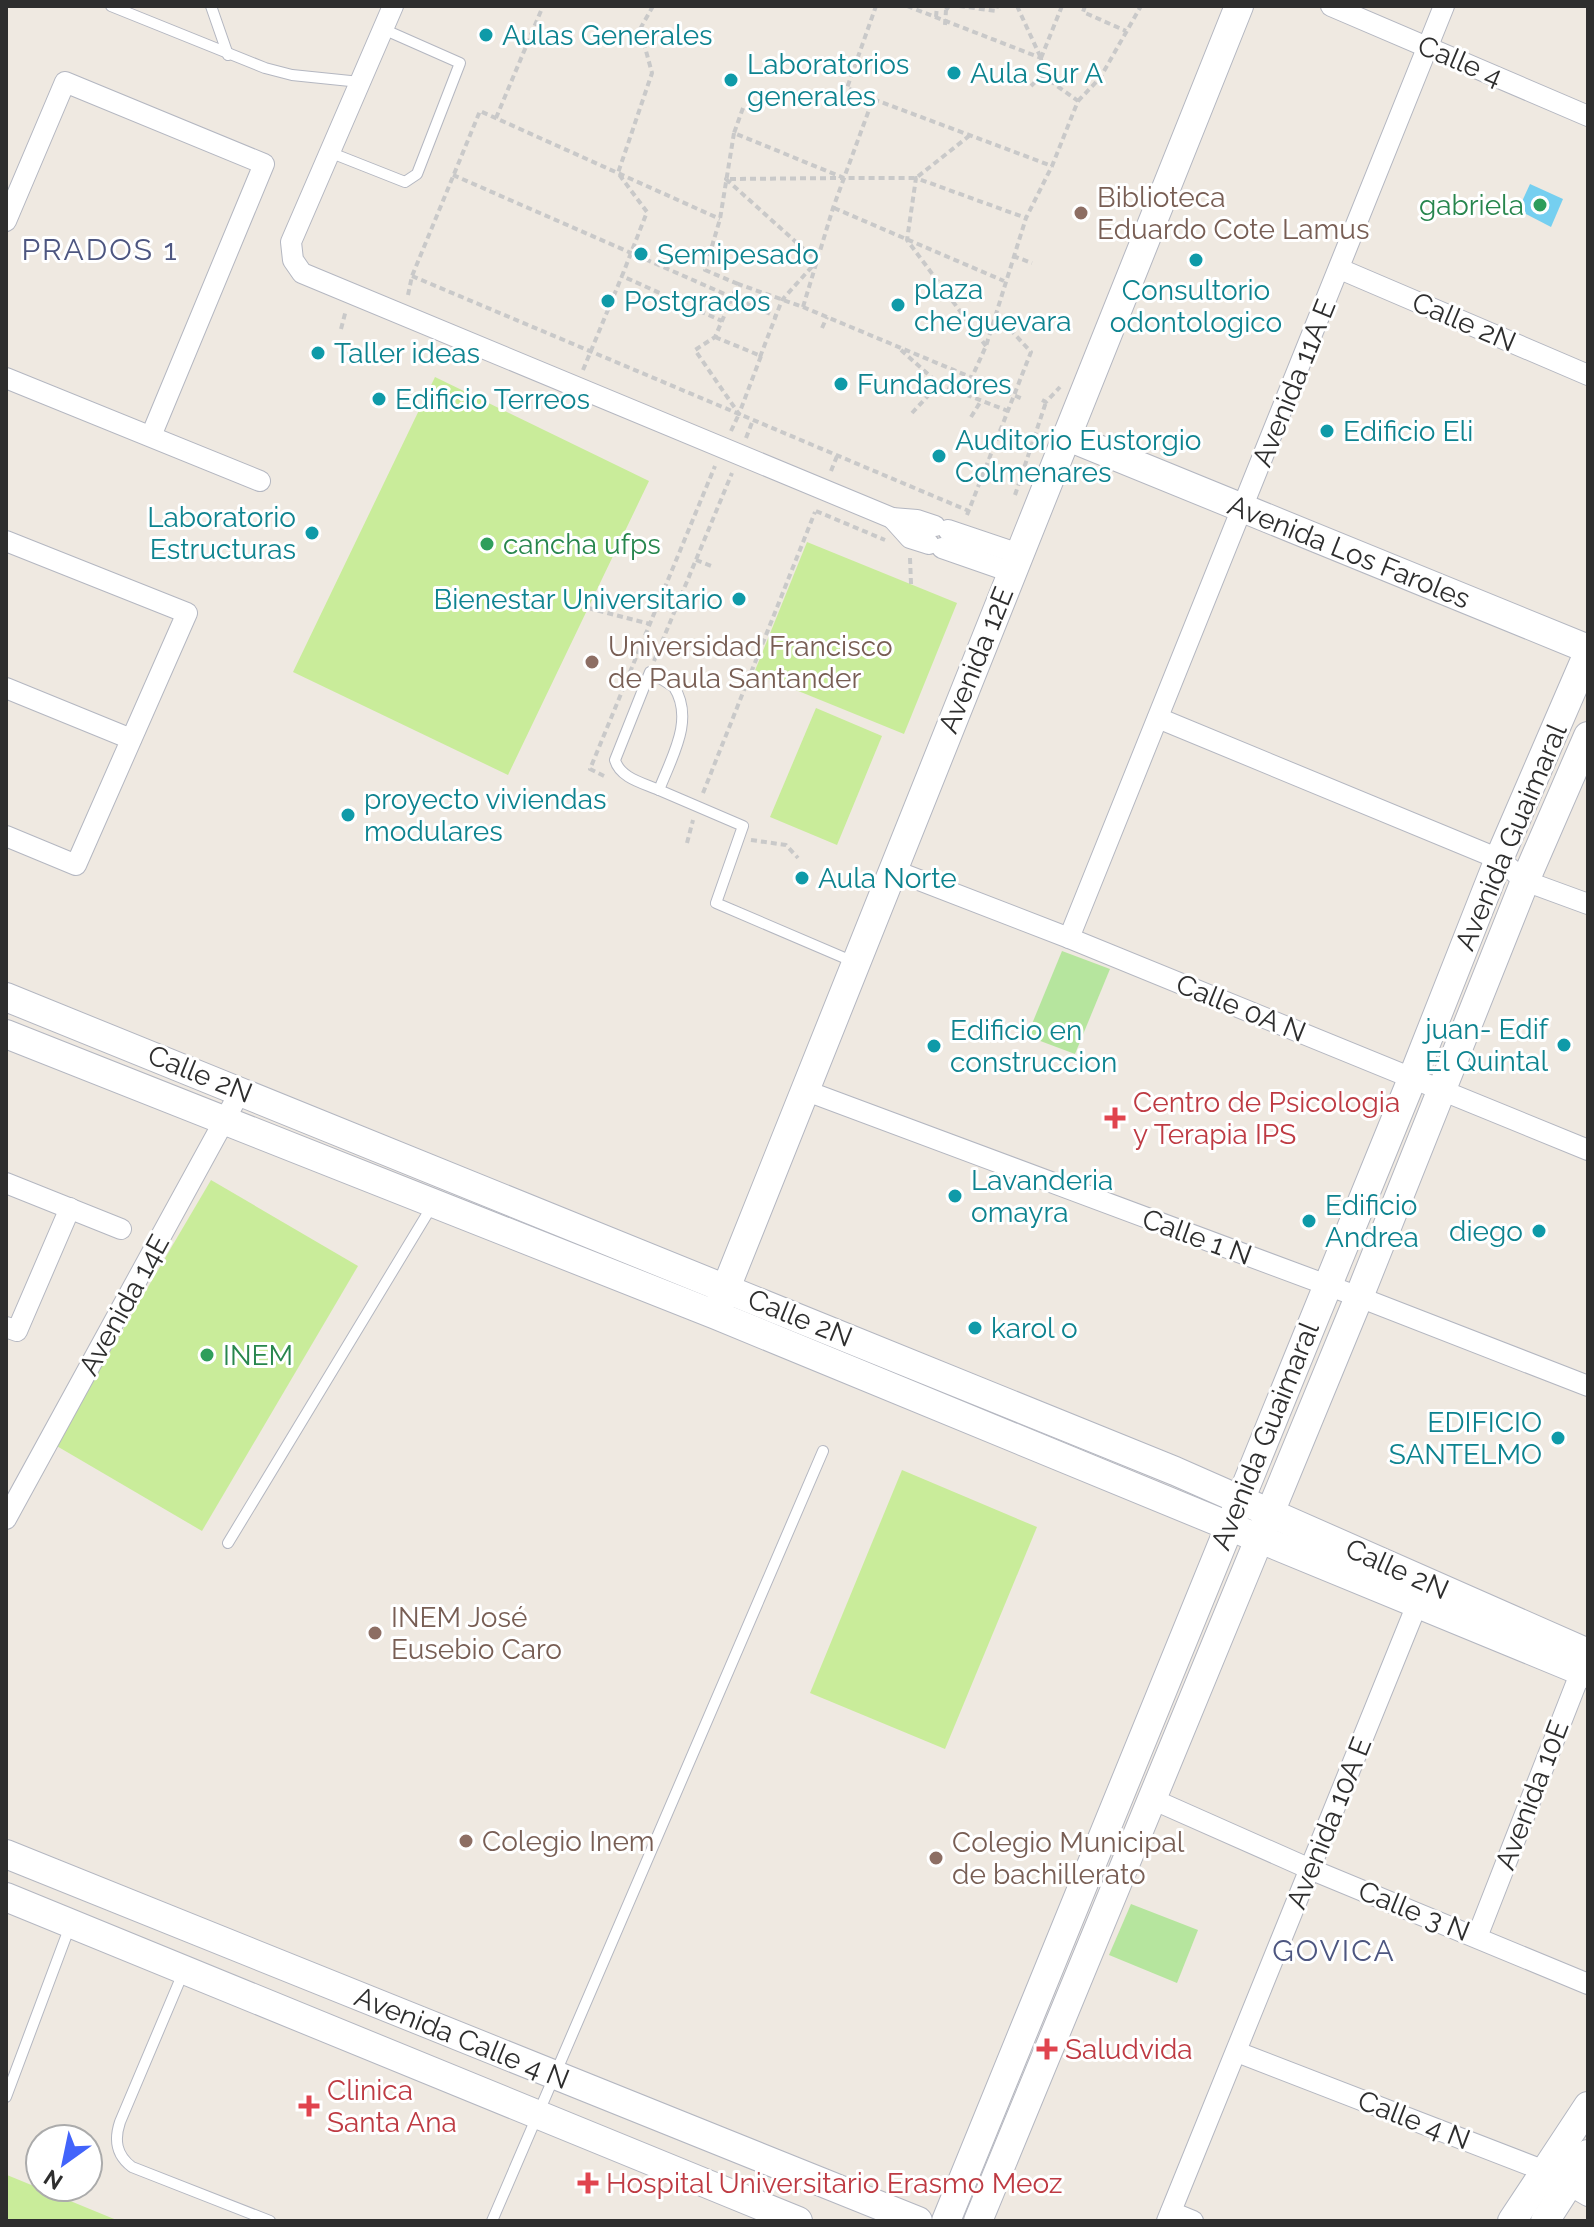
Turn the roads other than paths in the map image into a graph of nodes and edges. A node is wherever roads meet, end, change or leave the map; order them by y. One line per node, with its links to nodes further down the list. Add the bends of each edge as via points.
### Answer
1 (111, 6): 9 (lane)
2 (211, 6): 9 (lane)
3 (393, 6): 7 (street)
4 (1239, 6): 17 (street, Avenida 12E)
5 (1331, 6): 8 (street, Calle 4)
6 (1444, 6): 8 (street, Avenida 11A E)
7 (383, 29): 10 (street); 12 (lane, via 460,63 417,174 405,182)
8 (1428, 47): 11 (street, Calle 4); 14 (street, Avenida 11A E)
9 (228, 55): 10 (lane, via 292,75)
10 (360, 82): 12 (street)
11 (1588, 116)
12 (329, 152): 22 (street, via 291,242 293,260 302,273 823,491 892,518 917,520 943,537)
13 (6, 221): 18 (street, via 65,82 264,164)
14 (1340, 269): 15 (street, Calle 2N); 20 (street, Avenida 11A E)
15 (1588, 375)
16 (6, 378): 18 (street)
17 (1070, 428): 20 (street, Avenida Los Faroles); 22 (street, Avenida 12E)
18 (151, 436): 19 (street)
19 (260, 481)
20 (1246, 501): 23 (street, Avenida Los Faroles); 24 (street, Avenida Los Faroles); 26 (street, Avenida 11A E)
21 (6, 541): 28 (street, via 187,613)
22 (1015, 563): 32 (street, Avenida 12E)
23 (1588, 631)
24 (1588, 651): 31 (street, Avenida Guaimaral)
25 (6, 688): 28 (street)
26 (1158, 718): 31 (street); 35 (street, Avenida 11A E)
27 (1588, 736): 33 (street, Avenida Guaimaral)
28 (131, 739): 30 (street, via 76,865)
29 (659, 790): 29 (lane, via 624,774 615,760 650,672 674,687 683,712); 36 (lane, via 743,826 716,903)
30 (6, 836)
31 (1499, 859): 33 (street); 41 (street, Avenida Guaimaral)
32 (893, 870): 35 (street, Calle 0A N); 36 (street, Avenida 12E)
33 (1525, 881): 34 (street); 44 (street, Avenida Guaimaral)
34 (1588, 904)
35 (1069, 938): 41 (street, Calle 0A N)
36 (856, 963): 43 (street, Avenida 12E)
37 (6, 997): 38 (street, Calle 2N)
38 (85, 1029): 40 (street); 42 (street, Calle 2N)
39 (6, 1034): 40 (street, Calle 2N)
40 (72, 1061): 45 (street, Calle 2N)
41 (1412, 1079): 44 (street, Calle 0A N); 51 (street, Avenida Guaimaral)
42 (241, 1090): 45 (street, Avenida 14E); 52 (street, Calle 2N)
43 (804, 1090): 51 (street, Calle 1 N); 52 (street, Avenida 12E)
44 (1442, 1091): 46 (street, Calle 0A N); 53 (street, Avenida Guaimaral)
45 (226, 1122): 48 (street, Calle 2N); 59 (street, Avenida 14E)
46 (1588, 1150)
47 (6, 1183): 49 (street)
48 (434, 1203): 54 (street, Calle 2N); 61 (lane)
49 (70, 1208): 50 (street); 55 (street, via 17,1331)
50 (121, 1229)
51 (1326, 1285): 53 (street, Calle 1 N); 58 (street, Avenida Guaimaral)
52 (725, 1287): 54 (street, Avenida 12E); 58 (street, Calle 2N, via 1175,1471)
53 (1359, 1297): 56 (street, Calle 1 N); 60 (street, Avenida Guaimaral)
54 (716, 1315): 58 (street, Calle 2N)
55 (6, 1327)
56 (1588, 1386)
57 (823, 1451): 76 (lane)
58 (1233, 1513): 60 (street, Calle 2N); 87 (street, Avenida Guaimaral)
59 (6, 1519)
60 (1265, 1525): 62 (street, Calle 2N); 63 (street, Calle 2N); 64 (street, Avenida Guaimaral)
61 (228, 1543)
62 (1418, 1602): 63 (street, Calle 2N); 66 (street, Avenida 10A E)
63 (1586, 1663): 70 (street, Avenida 10E)
64 (1152, 1799): 66 (street, Calle 3 N); 88 (street, Avenida Guaimaral)
65 (6, 1854): 67 (street, Avenida Calle 4 N)
66 (1310, 1869): 70 (street, Calle 3 N); 74 (street, Avenida 10A E)
67 (89, 1888): 69 (street); 73 (street, Avenida Calle 4 N)
68 (6, 1897): 69 (street, Avenida Calle 4 N)
69 (73, 1924): 71 (street, Avenida Calle 4 N); 77 (lane)
70 (1477, 1937): 72 (street, Calle 3 N)
71 (184, 1969): 75 (street, Avenida Calle 4 N); 83 (lane, via 120,2122 121,2158 132,2167)
72 (1588, 1984)
73 (409, 2016): 75 (street); 76 (street, Avenida Calle 4 N)
74 (1237, 2052): 81 (street, Calle 4 N); 82 (street, Avenida 10A E)
75 (393, 2055): 79 (street, Avenida Calle 4 N)
76 (553, 2074): 79 (lane); 86 (street, Avenida Calle 4 N)
77 (6, 2097)
78 (1588, 2106): 81 (street)
79 (538, 2115): 84 (lane); 85 (street, Avenida Calle 4 N)
80 (1588, 2154): 81 (street)
81 (1567, 2184): 90 (street); 91 (street)
82 (1169, 2217): 89 (street)
83 (270, 2221)
84 (492, 2221)
85 (798, 2221)
86 (918, 2221)
87 (946, 2221)
88 (978, 2221)
89 (1193, 2221)
90 (1512, 2221)
91 (1545, 2221)

